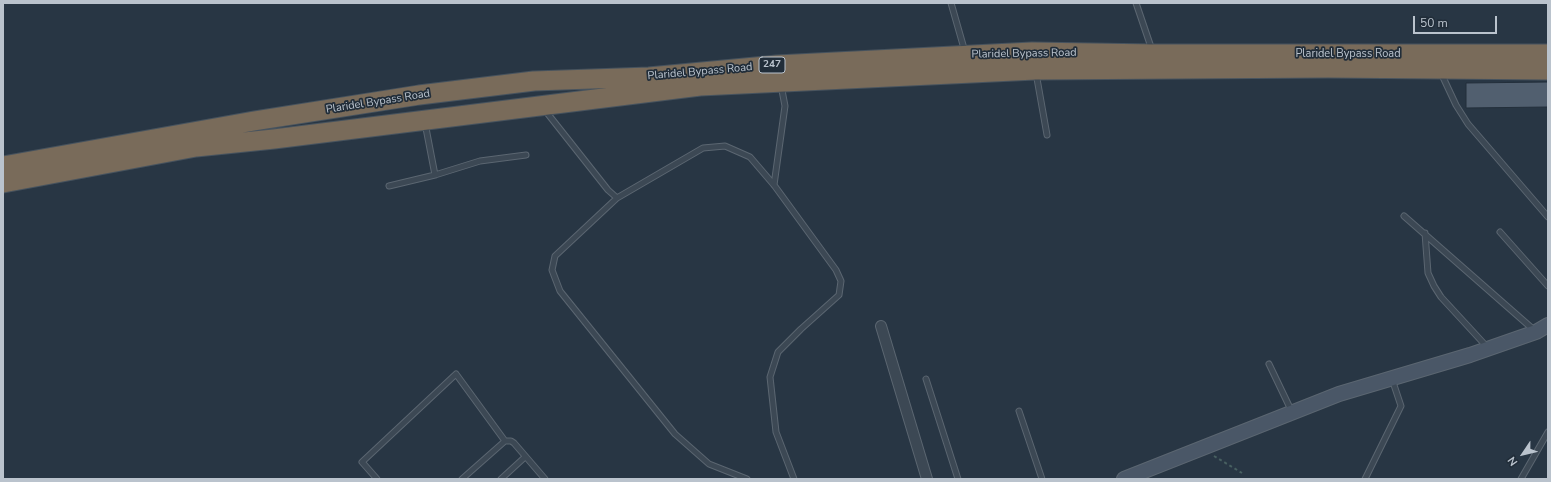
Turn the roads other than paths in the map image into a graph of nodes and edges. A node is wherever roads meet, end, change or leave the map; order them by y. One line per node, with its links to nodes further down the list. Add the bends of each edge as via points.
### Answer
1 (951, 3): 5 (lane)
2 (1136, 3): 3 (lane)
3 (1153, 54): 4 (highway, Plaridel Bypass Road / 247); 6 (highway, Plaridel Bypass Road / 247)
4 (1548, 54)
5 (966, 55): 6 (highway, Plaridel Bypass Road / 247); 9 (highway, Plaridel Bypass Road / 247)
6 (1033, 61): 7 (highway, Plaridel Bypass Road / 247); 9 (highway, Plaridel Bypass Road / 247); 13 (lane)
7 (1439, 68): 8 (highway, Plaridel Bypass Road / 247); 22 (lane, via 1468,124)
8 (1548, 70)
9 (779, 73): 10 (highway, Plaridel Bypass Road / 247, via 534,81); 11 (highway, Plaridel Bypass Road / 247, via 700,86); 18 (lane, via 786,106)
10 (418, 95): 12 (highway); 15 (highway, Plaridel Bypass Road / 247, via 254,121)
11 (541, 105): 12 (highway, Plaridel Bypass Road / 247); 20 (lane)
12 (424, 121): 16 (lane); 17 (highway, Plaridel Bypass Road / 247, via 274,140 196,146)
13 (1047, 135)
14 (526, 155): 16 (lane, via 480,161)
15 (3, 166)
16 (435, 175): 19 (lane)
17 (3, 183)
18 (774, 185): 20 (lane, via 750,157 725,146 703,148); 44 (lane, via 836,270 841,282 839,295 778,352 770,377 776,432)
19 (389, 186)
20 (617, 198): 43 (lane, via 555,256 552,270 560,291 675,434 708,464)
21 (1404, 216): 24 (lane)
22 (1548, 218)
23 (1500, 232): 25 (lane)
24 (1425, 233): 27 (lane); 28 (lane, via 1428,273 1434,286)
25 (1548, 286)
26 (881, 326): 45 (street)
27 (1542, 328): 28 (main road)
28 (1489, 349): 30 (main road)
29 (1269, 364): 33 (lane)
30 (1392, 378): 33 (main road, via 1339,394); 49 (lane, via 1401,406)
31 (926, 379): 46 (lane)
32 (1019, 410): 47 (lane)
33 (1293, 412): 48 (main road)
34 (1548, 432): 50 (lane)
35 (505, 441): 36 (lane, via 511,441); 38 (lane, via 456,374 362,462); 39 (lane)
36 (526, 457): 37 (lane); 40 (lane)
37 (540, 474): 41 (lane); 42 (lane)
38 (377, 479)
39 (462, 479)
40 (501, 479)
41 (535, 479)
42 (545, 479)
43 (747, 479)
44 (794, 479)
45 (927, 479)
46 (958, 479)
47 (1042, 479)
48 (1124, 479)
49 (1365, 479)
50 (1521, 479)

